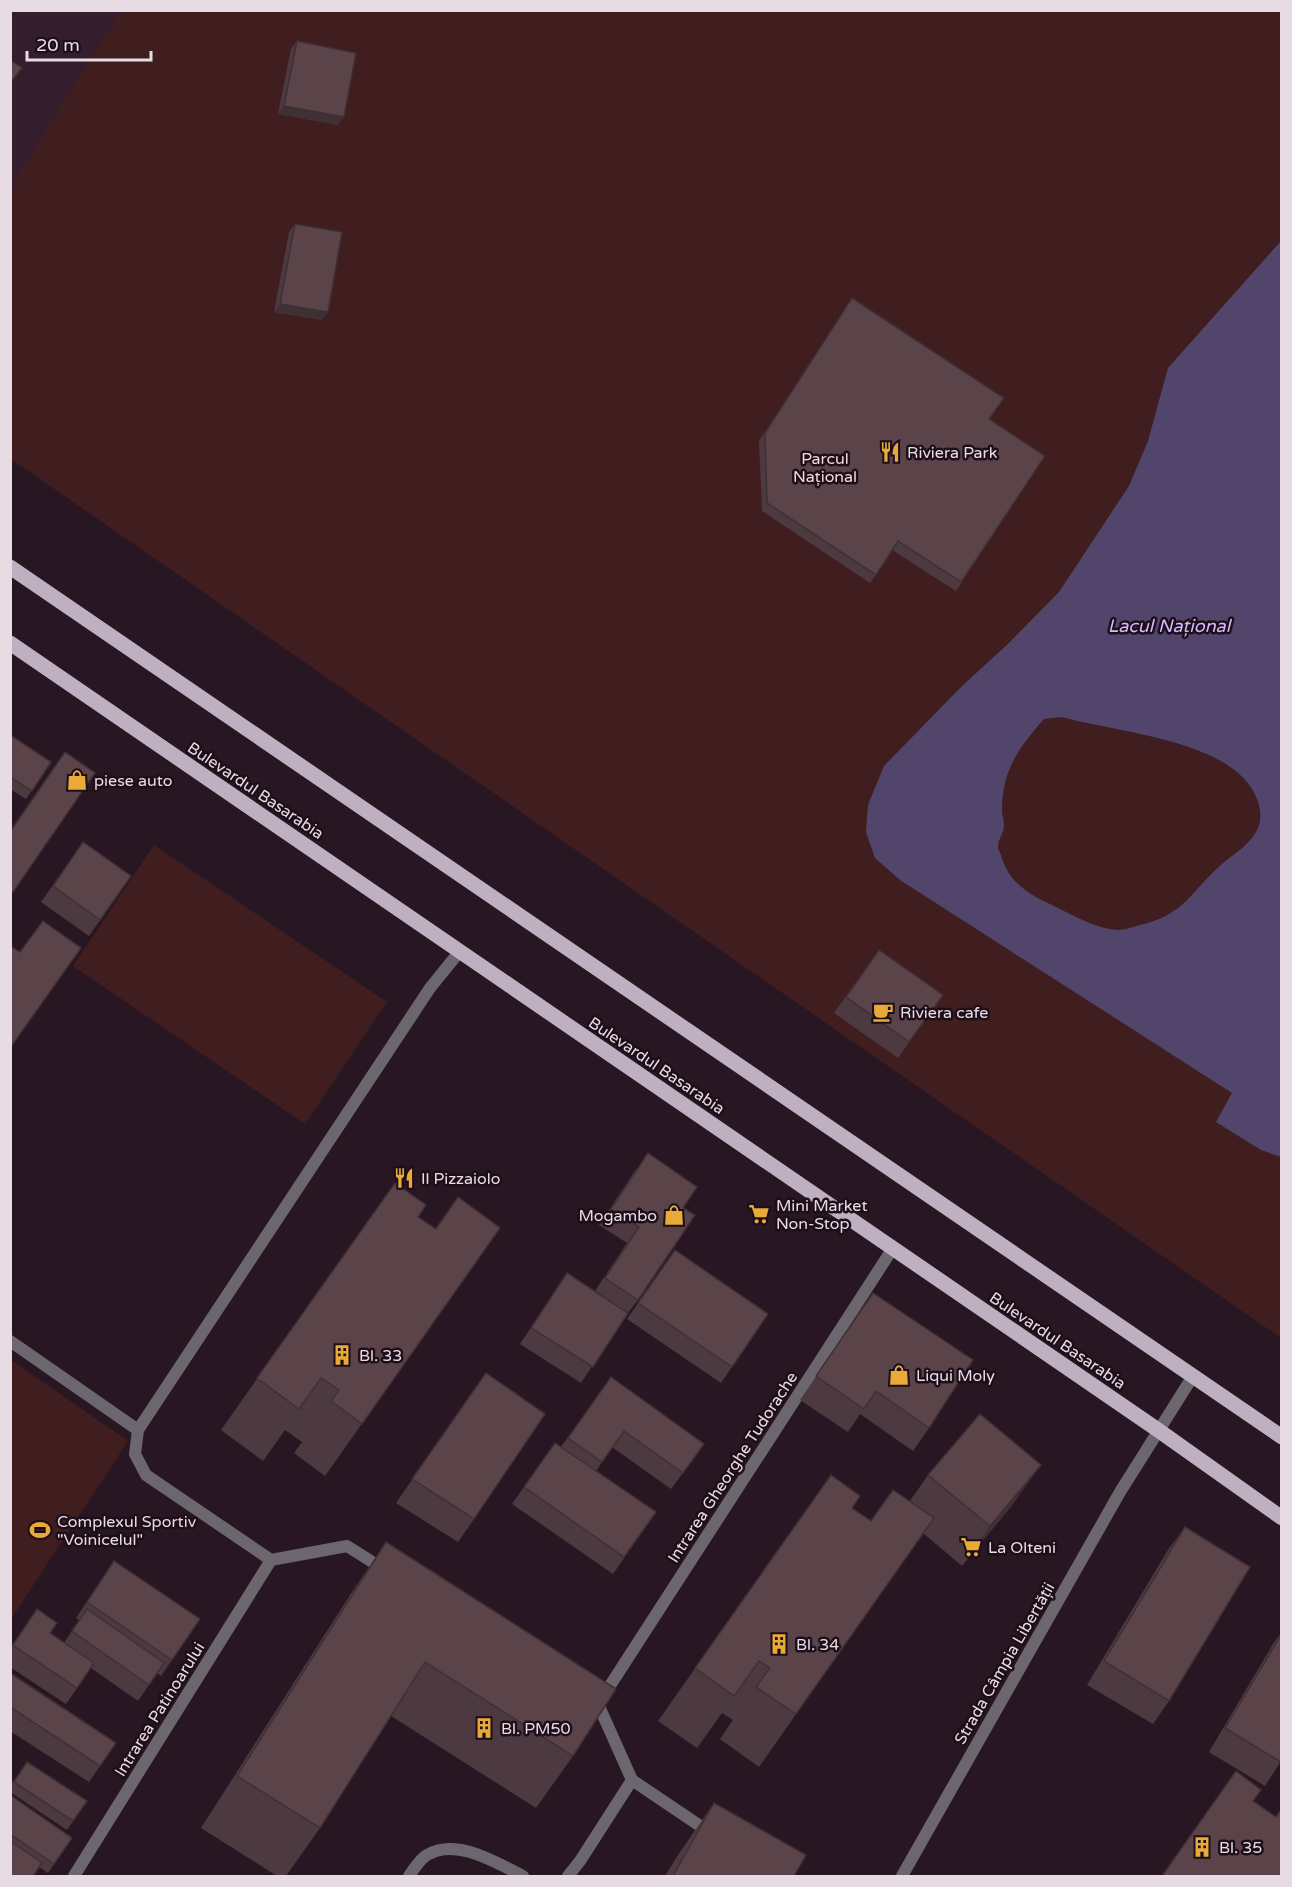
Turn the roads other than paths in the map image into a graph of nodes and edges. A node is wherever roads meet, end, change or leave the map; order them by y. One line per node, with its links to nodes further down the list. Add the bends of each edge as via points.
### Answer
1 (10, 567): 6 (main road)
2 (10, 643): 3 (main road, Bulevardul Basarabia)
3 (460, 951): 4 (main road, Bulevardul Basarabia); 7 (street, via 430,988)
4 (892, 1248): 8 (main road, Bulevardul Basarabia); 14 (street, Intrarea Gheorghe Tudorache)
5 (10, 1341): 7 (street)
6 (1193, 1376): 8 (street, Strada Câmpia Libertății); 9 (main road)
7 (138, 1430): 11 (street, via 135,1454 146,1474)
8 (1158, 1430): 10 (main road, Bulevardul Basarabia); 21 (street, Strada Câmpia Libertății)
9 (1281, 1437)
10 (1281, 1518)
11 (271, 1560): 12 (street, via 347,1546); 17 (street, Intrarea Patinoarului)
12 (397, 1578)
13 (578, 1691): 14 (street)
14 (598, 1704): 15 (street)
15 (632, 1780): 16 (street); 20 (street)
16 (718, 1838)
17 (74, 1876)
18 (409, 1876): 19 (street, via 427,1855 452,1848 479,1854)
19 (523, 1876)
20 (568, 1876)
21 (902, 1876)

